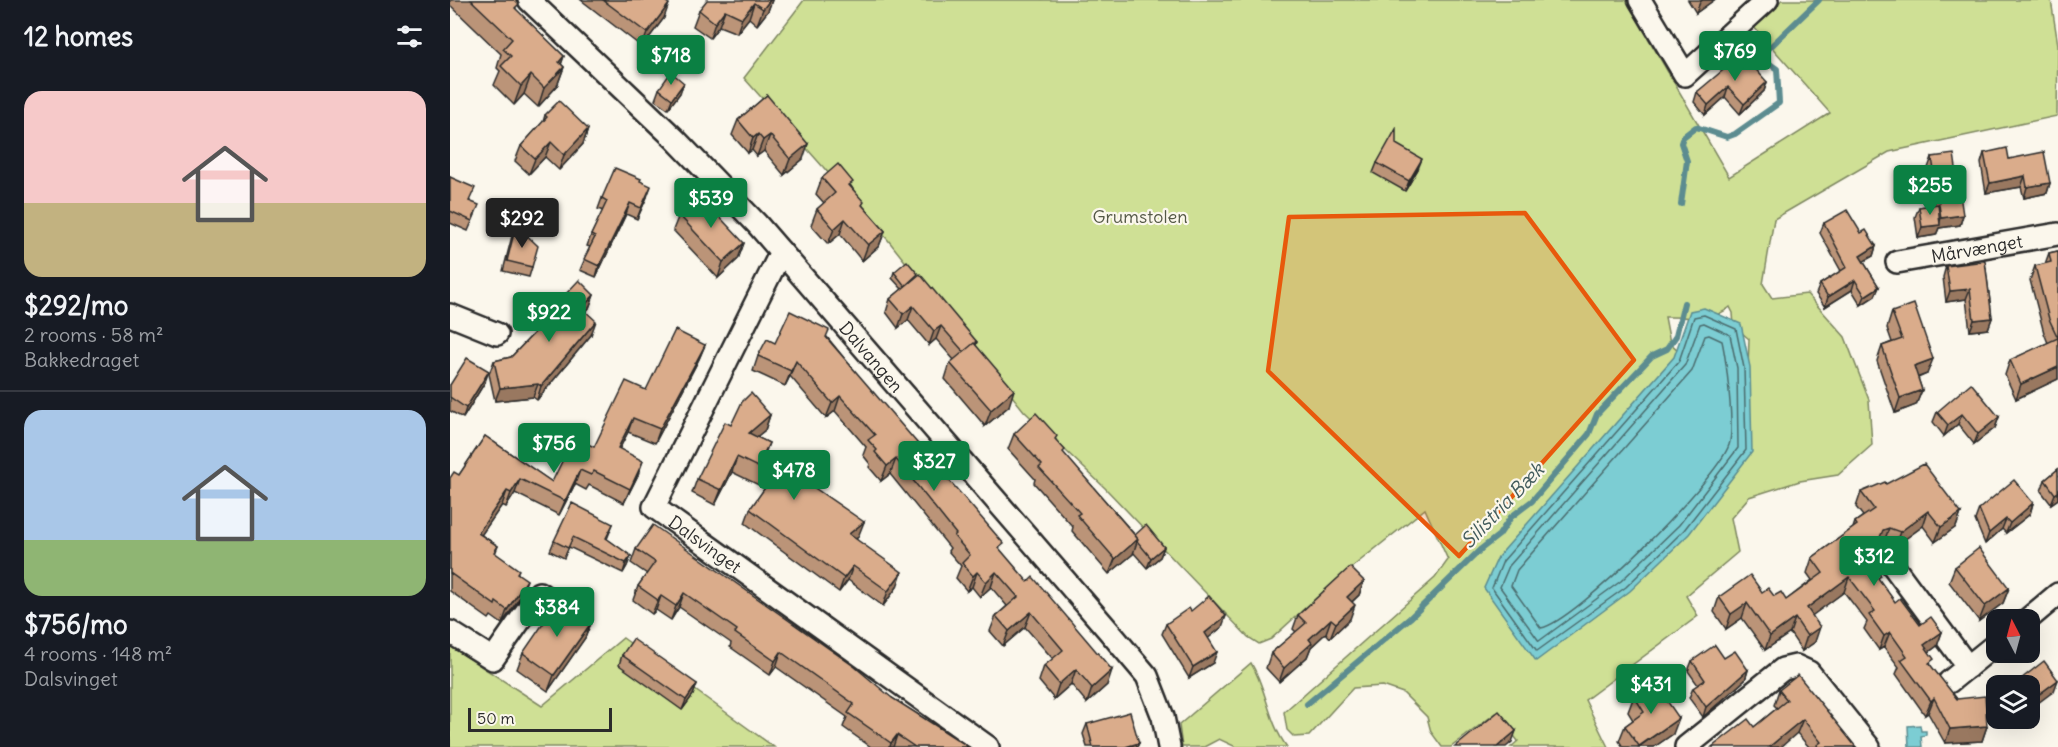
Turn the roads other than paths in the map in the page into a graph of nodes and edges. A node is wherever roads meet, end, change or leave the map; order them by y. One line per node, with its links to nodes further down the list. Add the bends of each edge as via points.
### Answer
1 (529, 0): 5 (street, Dalvangen, via 675,139)
2 (1640, 0): 3 (street, via 1685,75)
3 (1767, 0)
4 (2058, 234): 6 (street, Mårvænget)
5 (781, 252): 17 (street, Dalsvinget, via 654,507); 18 (street, Dalvangen, via 1147,676 1163,717)
6 (1897, 262)
7 (450, 315): 8 (street)
8 (498, 334)
9 (1885, 555): 15 (street)
10 (2058, 594): 11 (street)
11 (2040, 609)
12 (584, 624): 13 (street, via 539,594 493,659)
13 (450, 632)
14 (1986, 652): 15 (street)
15 (1968, 667): 16 (street)
16 (1949, 682)
17 (988, 747)
18 (1169, 747)
19 (1686, 747): 20 (street, via 1782,669 1796,666 1809,672)
20 (1869, 747)

